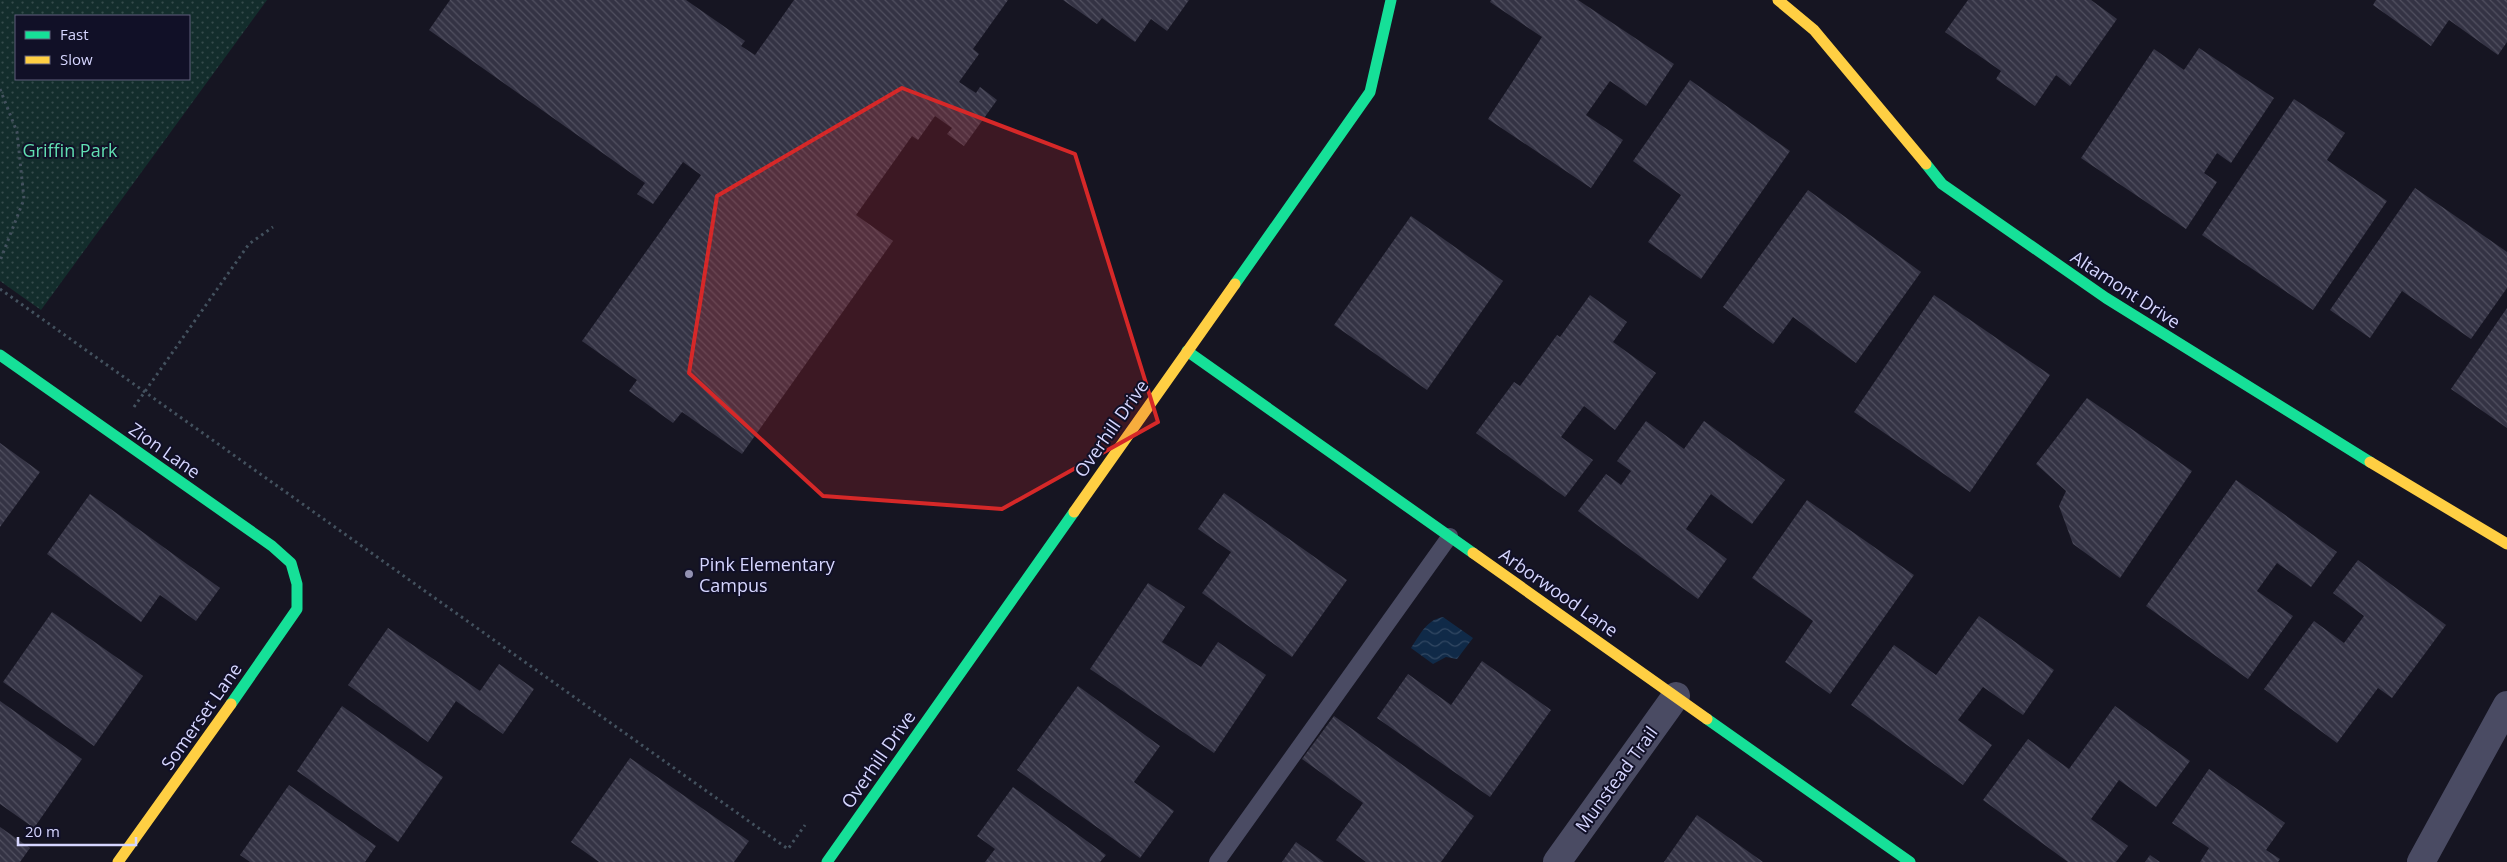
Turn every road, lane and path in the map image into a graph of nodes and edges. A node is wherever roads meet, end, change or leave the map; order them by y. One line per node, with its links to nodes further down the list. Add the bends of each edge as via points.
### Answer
1 (1391, 0): 7 (street, Overhill Drive, via 1370,92)
2 (1778, 0): 12 (street, Altamont Drive, via 1814,30 1942,184 2106,298 2295,417)
3 (0, 89): 5 (path, via 17,132 24,198)
4 (273, 227): 9 (path, via 249,244)
5 (0, 261)
6 (0, 288): 9 (path)
7 (1187, 351): 11 (street, Arborwood Lane); 18 (street, Overhill Drive)
8 (0, 355): 10 (street, Zion Lane)
9 (145, 392): 10 (path); 16 (path, via 788,849)
10 (114, 436): 13 (street, Zion Lane, via 272,546 291,563)
11 (1450, 536): 14 (street, Arborwood Lane); 19 (lane)
12 (2507, 544)
13 (297, 584): 17 (street, Somerset Lane, via 297,609 282,633)
14 (1676, 696): 20 (street, Munstead Trail); 21 (street, Arborwood Lane)
15 (2507, 705): 22 (street)
16 (805, 825)
17 (118, 862)
18 (827, 862)
19 (1217, 862)
20 (1557, 862)
21 (1910, 862)
22 (2420, 862)

